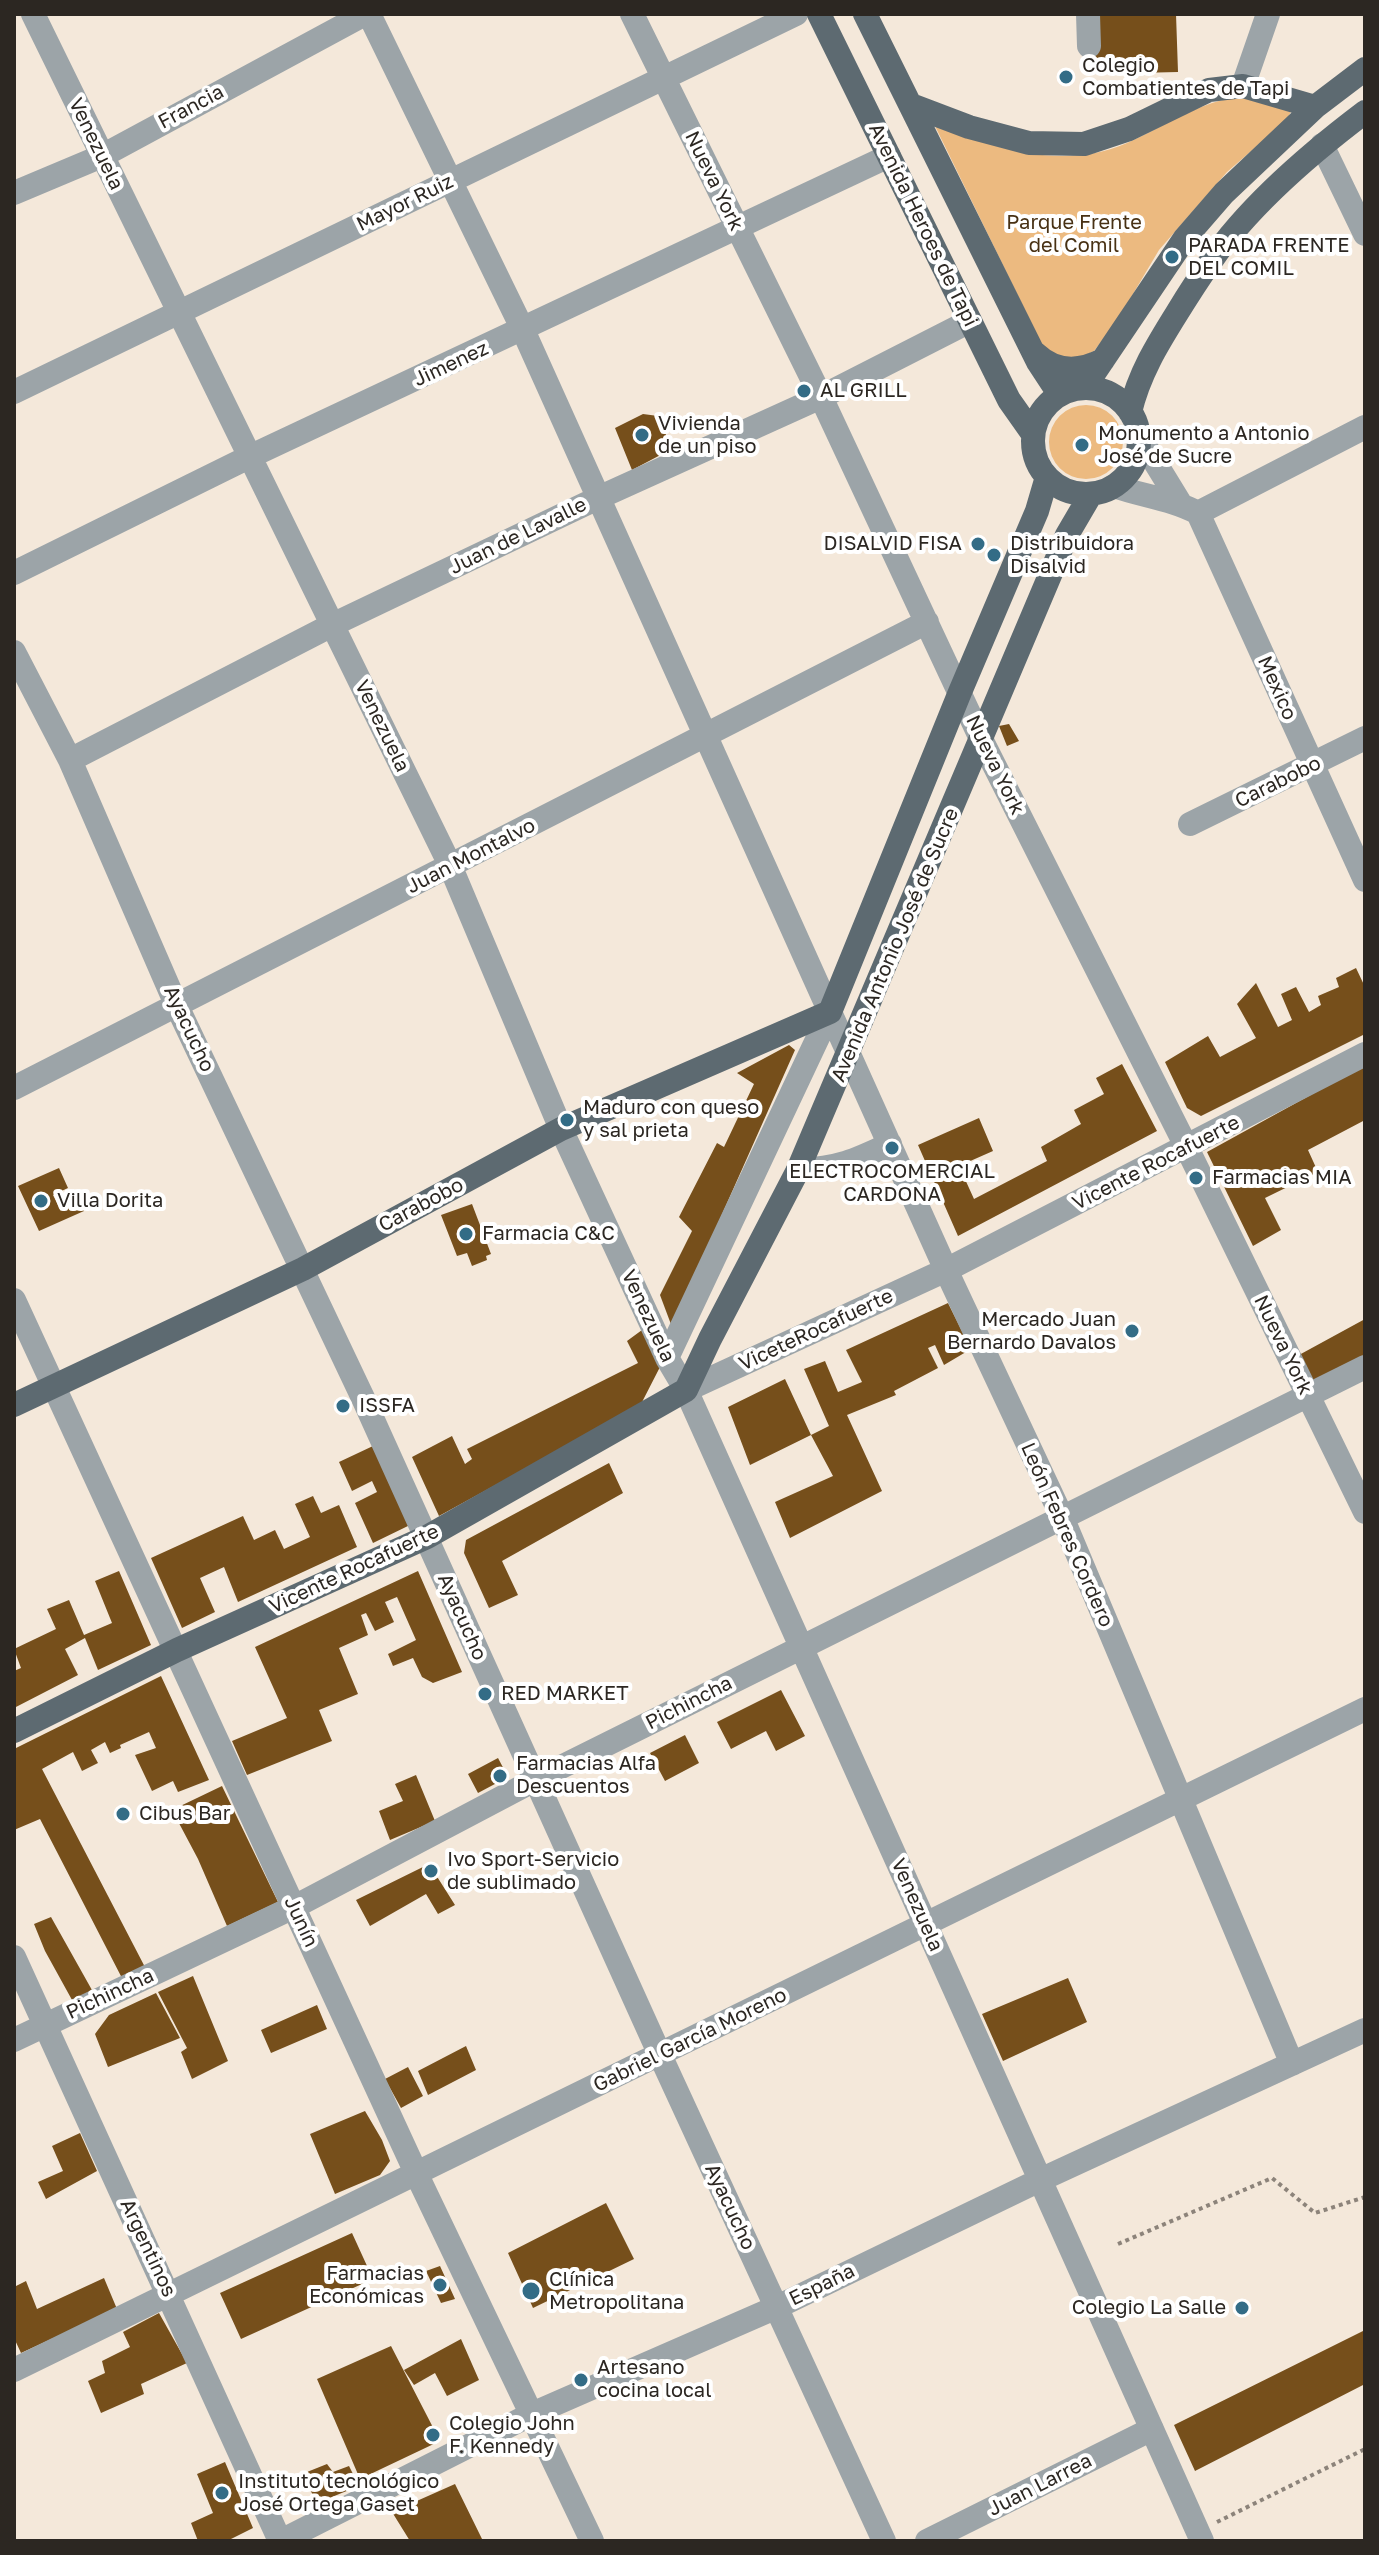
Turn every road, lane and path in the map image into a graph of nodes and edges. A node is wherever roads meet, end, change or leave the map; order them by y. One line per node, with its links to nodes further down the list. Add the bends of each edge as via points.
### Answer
1 (33, 14): 17 (street, Venezuela)
2 (367, 14): 17 (street, Francia); 19 (street, León Febres Cordero)
3 (632, 14): 11 (street, Nueva York)
4 (796, 14): 11 (street, Mayor Ruiz)
5 (819, 14): 18 (main road, Avenida Heroes de Tapi)
6 (865, 14): 13 (main road, Avenida Heroes de Tapi)
7 (1088, 14): 9 (street)
8 (1268, 14): 12 (street)
9 (1089, 46)
10 (1365, 69): 14 (main road)
11 (664, 79): 19 (street, Mayor Ruiz); 21 (street, Nueva York)
12 (1243, 86): 13 (main road, via 1209,90 1129,129 1084,144 1029,143); 14 (main road)
13 (911, 105): 26 (main road, Avenida Heroes de Tapi)
14 (1315, 107): 27 (main road, via 1224,193 1185,238)
15 (1365, 112): 16 (main road)
16 (1322, 145): 22 (street); 32 (main road, via 1212,259 1151,354)
17 (102, 156): 20 (street, Francia); 23 (street, Venezuela)
18 (889, 156): 21 (street, Jimenez); 24 (main road, Avenida Heroes de Tapi)
19 (448, 181): 23 (street, Mayor Ruiz); 25 (street, León Febres Cordero)
20 (14, 193)
21 (737, 228): 25 (street, Jimenez); 31 (street, Nueva York)
22 (1365, 234)
23 (179, 312): 29 (street, Mayor Ruiz); 36 (street, Venezuela)
24 (970, 321): 31 (street, Juan de Lavalle); 34 (main road, Avenida Heroes de Tapi, via 1009,400)
25 (523, 330): 36 (street, Jimenez); 39 (street, León Febres Cordero)
26 (1032, 350): 27 (main road, via 1067,369); 30 (main road, Avenida Heroes de Tapi)
27 (1103, 360): 28 (main road)
28 (1084, 388): 30 (main road); 32 (main road, via 1110,394)
29 (14, 392)
30 (1059, 394): 34 (main road, via 1039,415)
31 (821, 397): 39 (street, Juan de Lavalle); 42 (street, Nueva York)
32 (1130, 412): 35 (main road)
33 (1365, 427): 40 (street)
34 (1033, 434): 37 (main road, via 1033,452)
35 (1139, 436): 38 (main road, via 1133,465); 40 (street, Mexico)
36 (249, 457): 41 (street, Jimenez); 43 (street, Venezuela)
37 (1047, 477): 38 (main road, via 1063,489); 45 (main road, Avenida Antonio José de Sucre)
38 (1103, 490): 40 (street); 48 (main road, Avenida Antonio José de Sucre, via 1067,535)
39 (598, 498): 43 (street, Juan de Lavalle); 46 (street, León Febres Cordero)
40 (1189, 508): 50 (street, Mexico)
41 (14, 573)
42 (927, 622): 45 (street, Nueva York); 46 (street, Juan Montalvo)
43 (332, 625): 49 (street, Juan de Lavalle); 52 (street, Venezuela)
44 (14, 652): 49 (street, Ayacucho)
45 (960, 692): 48 (street, Nueva York); 55 (main road, Avenida Antonio José de Sucre)
46 (705, 734): 52 (street, Juan Montalvo); 55 (street, León Febres Cordero)
47 (1365, 738): 50 (street, Carabobo)
48 (981, 739): 56 (main road, Avenida Antonio José de Sucre); 61 (street, Nueva York)
49 (70, 760): 54 (street, Ayacucho)
50 (1312, 765): 51 (street, Carabobo); 53 (street, Mexico)
51 (1190, 824)
52 (451, 867): 54 (street, Juan Montalvo); 59 (street, Venezuela)
53 (1365, 880)
54 (176, 1004): 58 (street, Juan Montalvo); 63 (street, Ayacucho)
55 (830, 1012): 56 (street, León Febres Cordero); 59 (main road, Carabobo); 66 (street, Avenida Antonio José de Sucre)
56 (849, 1054): 60 (street, León Febres Cordero); 62 (main road, Avenida Antonio José de Sucre)
57 (1365, 1054): 61 (street, Vicente Rocafuerte)
58 (14, 1088)
59 (561, 1129): 63 (main road, Carabobo); 66 (street, Venezuela)
60 (890, 1144): 62 (street, via 848,1164); 64 (street, León Febres Cordero)
61 (1187, 1148): 64 (street, Vicente Rocafuerte); 70 (street, Nueva York)
62 (798, 1170): 69 (main road, Avenida Antonio José de Sucre)
63 (303, 1269): 68 (main road, Carabobo); 74 (street, Ayacucho)
64 (946, 1270): 69 (street, ViceteRocafuerte); 73 (street, León Febres Cordero)
65 (14, 1300): 68 (street, Junín)
66 (667, 1358): 69 (street, Venezuela)
67 (1365, 1367): 70 (street, Pichincha)
68 (53, 1387): 71 (main road, Carabobo); 76 (street, Junín)
69 (686, 1390): 74 (main road, Vicente Rocafuerte); 75 (street, Venezuela)
70 (1308, 1395): 72 (street, Nueva York); 73 (street, Pichincha)
71 (14, 1405)
72 (1365, 1512)
73 (1062, 1517): 75 (street, Pichincha); 80 (street, León Febres Cordero)
74 (427, 1537): 76 (main road, Vicente Rocafuerte); 79 (street, Ayacucho)
75 (802, 1647): 79 (street, Pichincha); 82 (street, Venezuela)
76 (177, 1650): 78 (main road, Vicente Rocafuerte); 81 (street, Junín)
77 (1365, 1709): 80 (street, Gabriel García Moreno)
78 (14, 1731)
79 (535, 1780): 81 (street, Pichincha); 87 (street, Ayacucho)
80 (1179, 1800): 82 (street, Gabriel García Moreno); 88 (street, León Febres Cordero)
81 (294, 1907): 84 (street, Pichincha); 89 (street, Junín)
82 (925, 1925): 87 (street, Gabriel García Moreno); 90 (street, Venezuela)
83 (14, 1957): 84 (street, Argentinos)
84 (45, 2024): 86 (street, Pichincha); 93 (street, Argentinos)
85 (1365, 2030): 88 (street, España)
86 (14, 2040)
87 (660, 2055): 89 (street, Gabriel García Moreno); 94 (street, Ayacucho)
88 (1292, 2064): 90 (street, España)
89 (417, 2175): 93 (street, Gabriel García Moreno); 96 (street, Junín)
90 (1040, 2180): 94 (street, España); 97 (street, Venezuela)
91 (1365, 2197): 92 (path, via 1315,2213 1272,2178)
92 (1118, 2244)
93 (169, 2292): 95 (street, Gabriel García Moreno); 100 (street, Argentinos)
94 (777, 2307): 96 (street, España); 102 (street, Ayacucho)
95 (14, 2370)
96 (532, 2414): 100 (street, España); 101 (street, Junín)
97 (1152, 2429): 99 (street, Venezuela); 103 (street, Juan Larrea)
98 (1365, 2449): 99 (path)
99 (1200, 2536)
100 (281, 2541)
101 (592, 2541)
102 (884, 2541)
103 (927, 2541)

